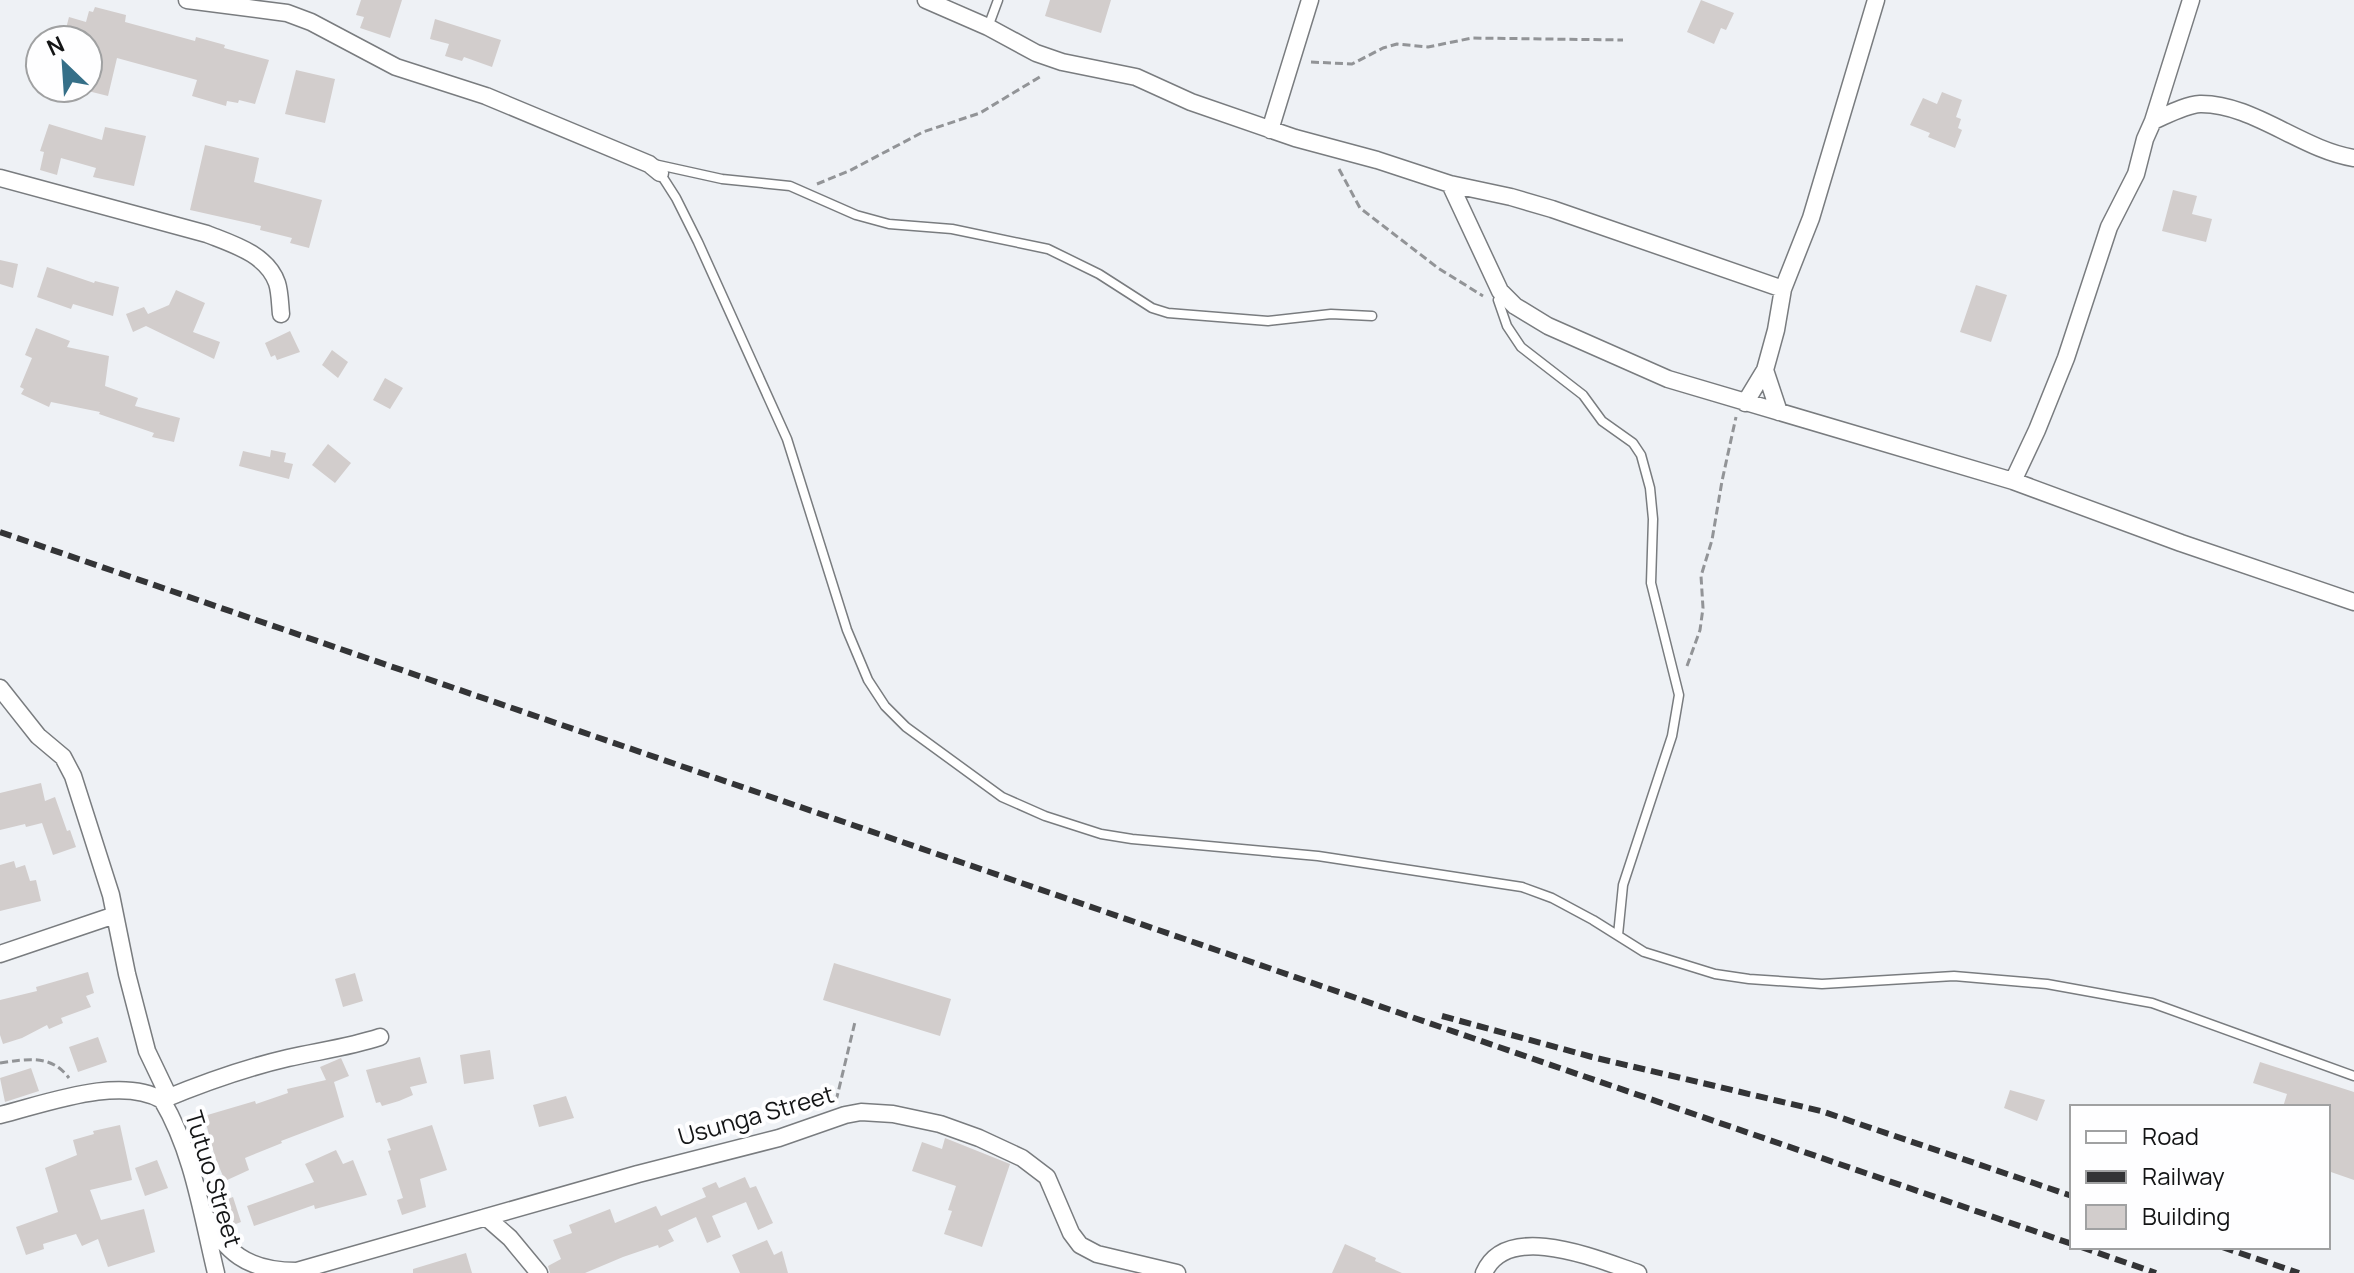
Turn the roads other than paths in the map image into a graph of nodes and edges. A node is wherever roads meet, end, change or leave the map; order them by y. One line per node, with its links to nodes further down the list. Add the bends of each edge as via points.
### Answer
1 (187, 0): 11 (street, via 287,13 396,67 486,96)
2 (926, 0): 7 (street)
3 (998, 0): 7 (lane)
4 (1310, 0): 9 (street)
5 (1876, 0): 14 (street, via 1811,218)
6 (2191, 0): 8 (street)
7 (988, 27): 9 (street, via 1036,53 1136,77)
8 (2153, 121): 10 (street, via 2200,104 2250,116 2309,145); 21 (street, via 2136,174 2109,227 2066,358)
9 (1270, 130): 13 (street)
10 (2354, 158)
11 (654, 168): 17 (lane, via 790,186 873,221 952,229 1048,249 1168,313 1268,321); 25 (lane, via 698,242 787,439 868,680 906,727 1002,797 1101,834 1318,856 1522,887)
12 (0, 178): 16 (street, via 235,245 269,269)
13 (1450, 184): 14 (street, via 1552,209); 19 (street, via 1500,291 1515,306 1668,379)
14 (1783, 289): 18 (street)
15 (1498, 300): 25 (lane, via 1521,347 1633,443 1641,455 1652,504 1651,583 1679,695 1672,736 1623,885)
16 (281, 314)
17 (1372, 316)
18 (1765, 370): 19 (street); 20 (street)
19 (1743, 402): 20 (street)
20 (1779, 412): 21 (street)
21 (2013, 481): 22 (street)
22 (2354, 602)
23 (0, 688): 24 (street, Tutuo Street, via 67,764)
24 (115, 915): 26 (street); 29 (street, Tutuo Street, via 140,1030)
25 (1618, 935): 28 (lane, via 1668,962 1749,979 1822,984 1997,978 2152,1003)
26 (0, 954)
27 (380, 1037): 29 (street, via 253,1067)
28 (2354, 1076)
29 (166, 1098): 30 (street, via 122,1089); 31 (street, Tutuo Street)
30 (0, 1115)
31 (202, 1210): 33 (street, via 231,1252); 34 (street, Tutuo Street)
32 (486, 1217): 33 (street, Usunga Street, via 326,1264); 35 (street); 36 (street, Usunga Street, via 829,1120 861,1112 893,1114 940,1124 1022,1158 1047,1177 1071,1233 1085,1248)
33 (269, 1272)
34 (216, 1273)
35 (539, 1273)
36 (1177, 1273)
37 (1484, 1273): 38 (street, via 1500,1252 1527,1246 1570,1251)
38 (1638, 1273)

